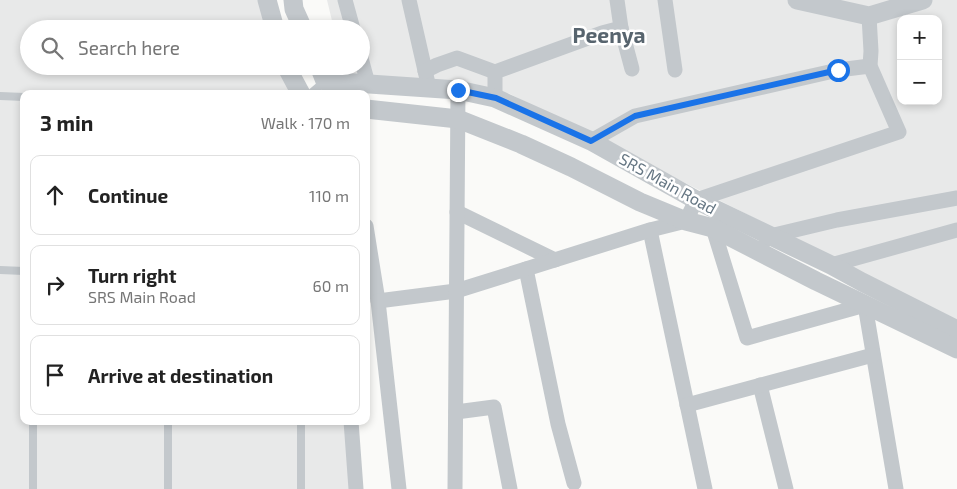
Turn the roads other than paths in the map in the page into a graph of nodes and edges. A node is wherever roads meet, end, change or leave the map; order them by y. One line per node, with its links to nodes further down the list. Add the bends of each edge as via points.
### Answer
1 (267, 0): 10 (street)
2 (293, 0): 11 (street)
3 (345, 0): 12 (street)
4 (409, 0): 22 (street)
5 (617, 0): 13 (street)
6 (665, 0): 16 (street)
7 (797, 0): 9 (street)
8 (923, 0): 9 (street)
9 (869, 16): 14 (street)
10 (273, 20)
11 (299, 20)
12 (351, 20)
13 (621, 28): 15 (street); 17 (street)
14 (870, 66): 32 (street, via 838,70 635,116); 34 (street, via 899,132)
15 (632, 69)
16 (675, 70)
17 (495, 72): 22 (street, via 457,58 437,65); 29 (street)
18 (291, 75): 24 (street)
19 (321, 75): 25 (lane, SRS Main Road)
20 (327, 75): 23 (street, SRS Main Road)
21 (366, 75): 23 (street)
22 (427, 80): 23 (street, SRS Main Road); 26 (street, SRS Main Road)
23 (368, 84)
24 (299, 90)
25 (312, 90)
26 (458, 90): 29 (street, SRS Main Road); 31 (street)
27 (0, 96): 28 (lane)
28 (20, 98)
29 (496, 98): 32 (street, SRS Main Road)
30 (370, 109): 31 (street)
31 (458, 119): 35 (street); 36 (street, via 521,144 640,202)
32 (591, 141): 34 (street, SRS Main Road)
33 (957, 198): 40 (street)
34 (696, 200): 36 (street); 40 (street, SRS Main Road)
35 (457, 212): 43 (street); 48 (street)
36 (686, 220): 37 (street); 38 (street)
37 (713, 228): 42 (street); 50 (street, via 747,338)
38 (650, 230): 43 (street); 55 (street)
39 (957, 230): 44 (street)
40 (770, 236): 42 (street); 44 (street, SRS Main Road)
41 (370, 251): 49 (street)
42 (756, 251): 50 (street)
43 (555, 260): 45 (street)
44 (830, 265): 51 (street, SRS Main Road)
45 (526, 269): 48 (street); 61 (street, via 558,424)
46 (0, 270): 47 (lane)
47 (20, 271)
48 (456, 291): 49 (street); 56 (street)
49 (378, 301): 66 (street)
50 (865, 305): 52 (street); 53 (street)
51 (957, 330)
52 (957, 349)
53 (873, 355): 54 (street); 71 (street)
54 (760, 385): 55 (street); 70 (street)
55 (687, 405): 69 (street)
56 (456, 412): 67 (street); 68 (street, via 494,407)
57 (33, 425): 62 (lane)
58 (168, 425): 63 (lane)
59 (301, 425): 64 (lane)
60 (351, 425): 65 (street)
61 (574, 483)
62 (33, 489)
63 (168, 489)
64 (301, 489)
65 (356, 489)
66 (399, 489)
67 (455, 489)
68 (510, 489)
69 (705, 489)
70 (786, 489)
71 (896, 489)

